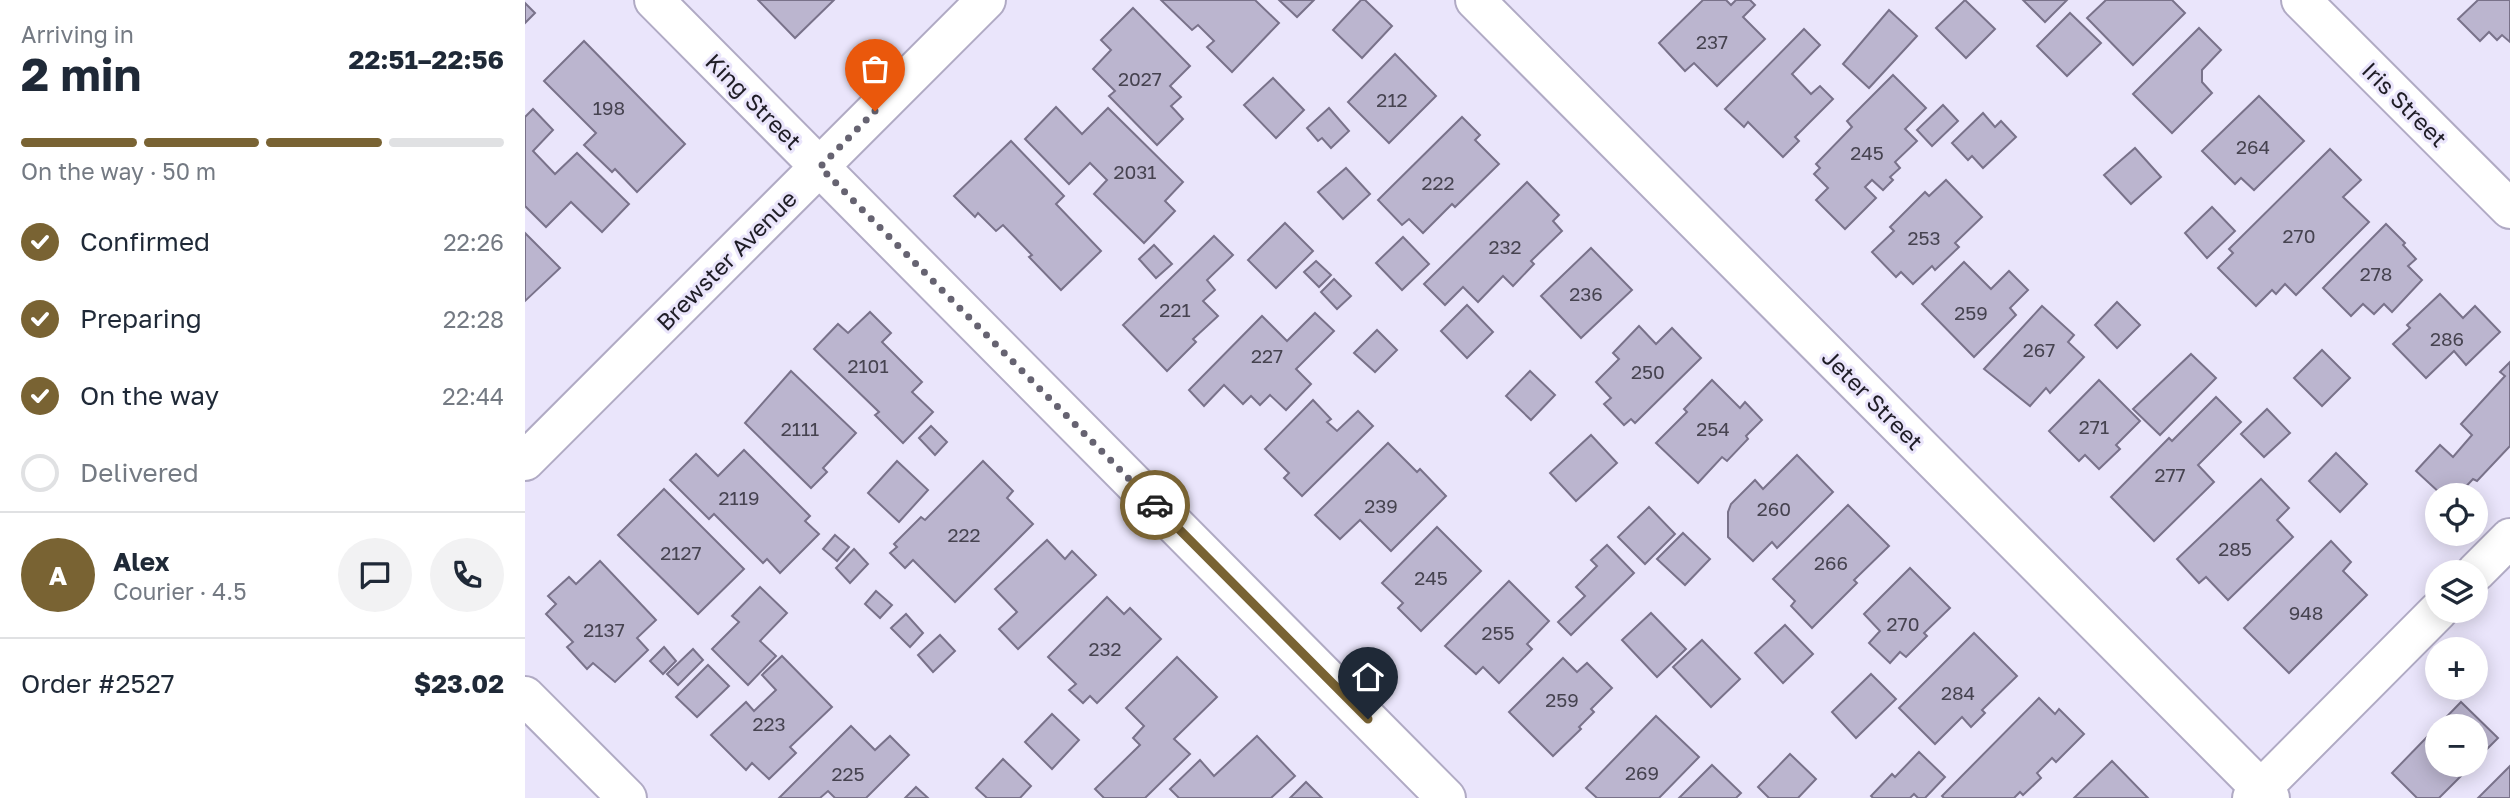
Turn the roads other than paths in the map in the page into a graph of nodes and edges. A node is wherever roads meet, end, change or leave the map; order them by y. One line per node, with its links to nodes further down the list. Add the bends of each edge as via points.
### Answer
1 (654, 0): 5 (street, King Street)
2 (986, 0): 5 (street, Brewster Avenue)
3 (1475, 0): 12 (street, Jeter Street)
4 (2301, 0): 6 (street, Iris Street)
5 (820, 167): 7 (street, Brewster Avenue); 14 (street, King Street)
6 (2510, 209)
7 (525, 461)
8 (2510, 538): 9 (street)
9 (2488, 560)
10 (2426, 623): 12 (street)
11 (525, 696): 13 (street)
12 (2261, 795)
13 (627, 798)
14 (1446, 798)

